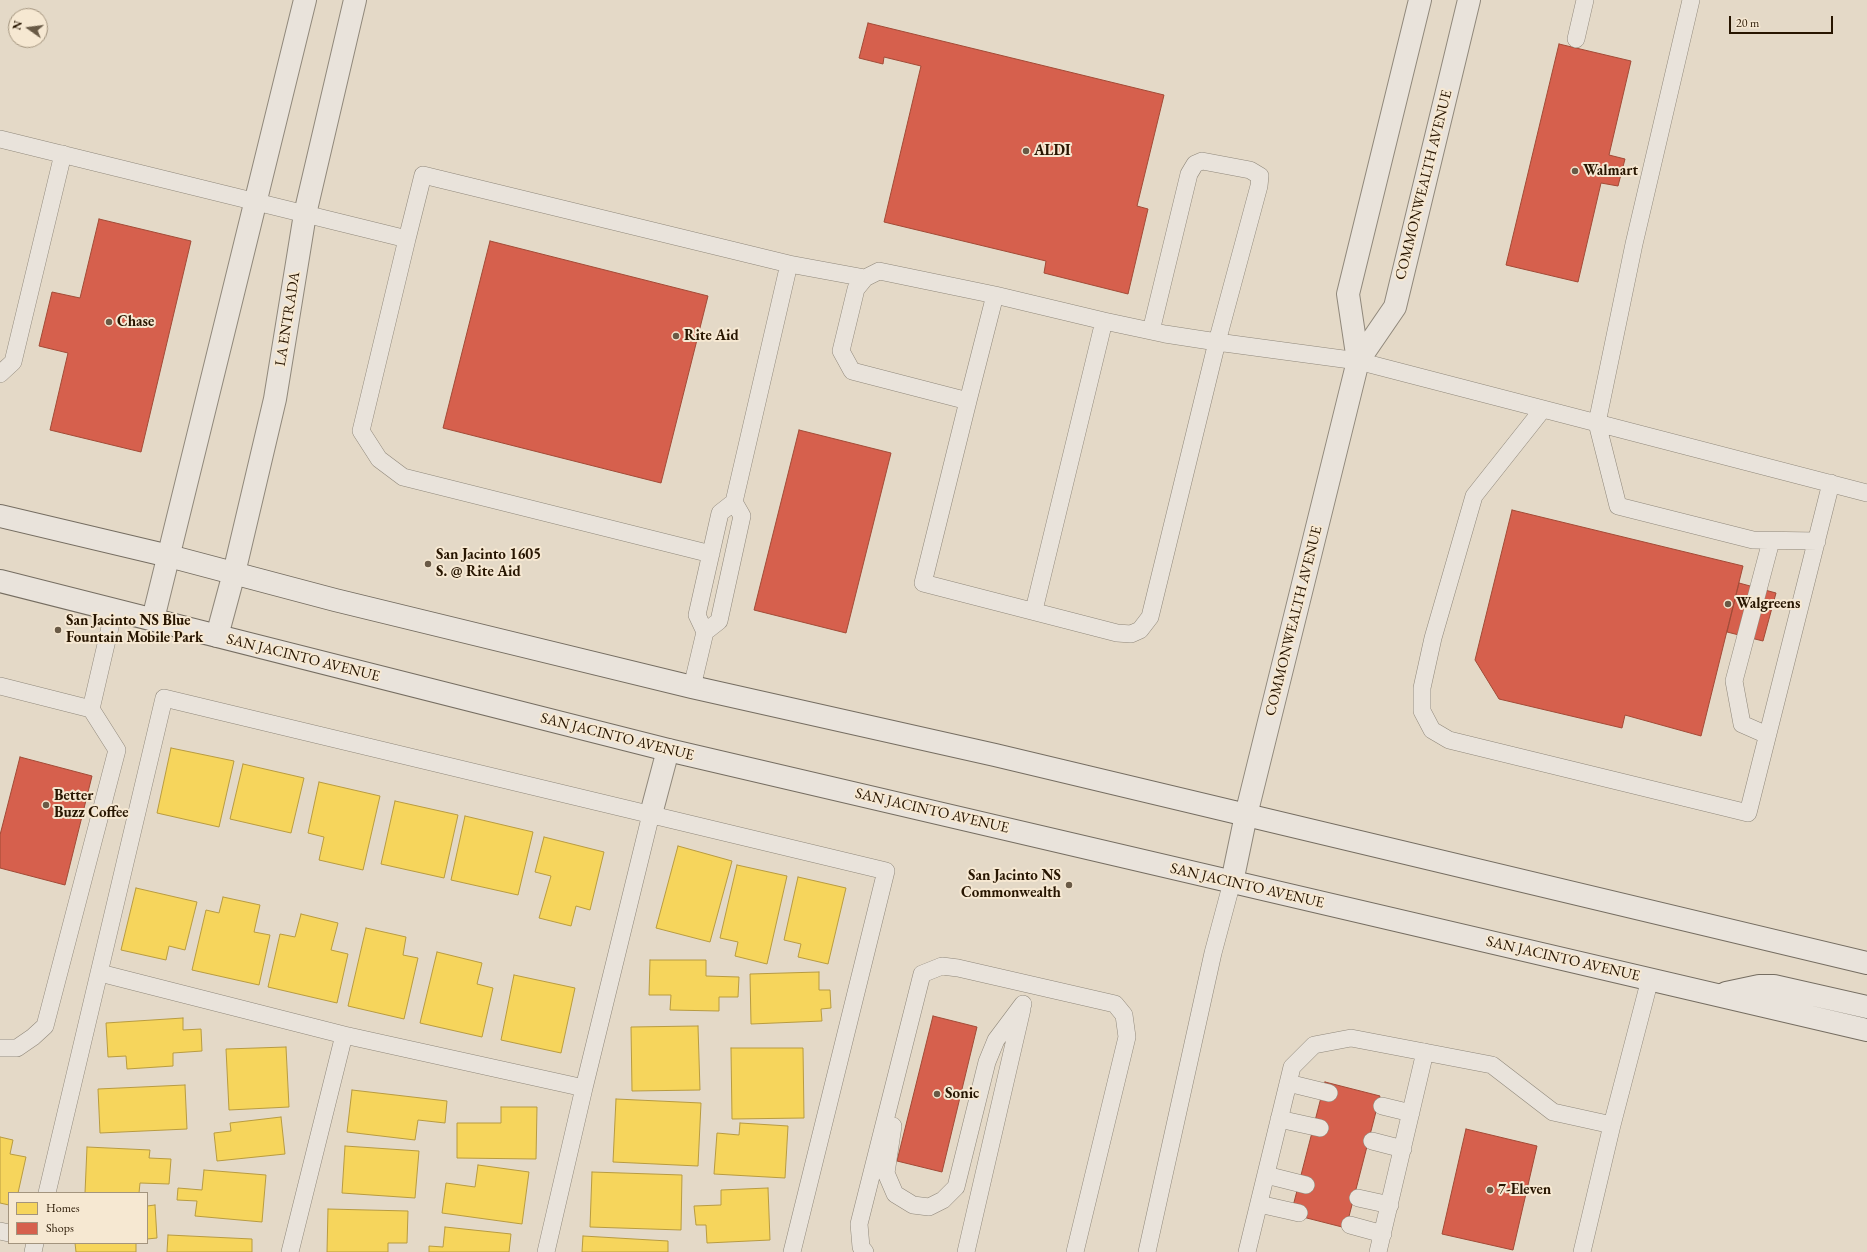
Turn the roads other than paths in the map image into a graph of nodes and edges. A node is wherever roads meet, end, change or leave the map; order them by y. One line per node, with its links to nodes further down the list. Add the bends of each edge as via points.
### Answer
1 (305, 0): 10 (main road)
2 (355, 0): 11 (main road, LA ENTRADA)
3 (1420, 0): 19 (main road, COMMONWEALTH AVENUE, via 1348,294)
4 (1469, 0): 19 (main road, COMMONWEALTH AVENUE, via 1395,307)
5 (1585, 0): 7 (lane)
6 (1691, 0): 23 (lane, via 1634,244)
7 (1576, 39)
8 (0, 139): 9 (lane)
9 (63, 154): 10 (lane); 20 (lane, via 13,362)
10 (256, 202): 11 (lane); 31 (main road)
11 (305, 214): 12 (lane); 32 (main road, LA ENTRADA, via 275,399)
12 (408, 239): 13 (lane, via 423,175); 30 (lane, via 361,431 379,459 403,476)
13 (789, 264): 14 (lane); 26 (lane)
14 (865, 278): 15 (lane, via 879,271); 21 (lane, via 856,288 841,351 852,371)
15 (995, 295): 16 (lane); 21 (lane)
16 (1104, 321): 17 (lane); 35 (lane)
17 (1150, 331): 18 (lane); 18 (lane, via 1188,174 1194,164 1202,161 1250,170 1260,176)
18 (1217, 342): 19 (lane); 35 (lane, via 1150,617 1140,630 1131,634 1117,633)
19 (1358, 361): 22 (lane); 45 (main road, COMMONWEALTH AVENUE)
20 (0, 374)
21 (968, 401): 35 (lane, via 923,583)
22 (1543, 409): 23 (lane); 42 (lane, via 1474,496 1433,638 1422,688 1422,710 1432,730 1449,740 1748,813)
23 (1597, 423): 24 (lane); 28 (lane, via 1618,506 1753,540)
24 (1831, 483): 25 (lane); 29 (lane)
25 (1867, 493)
26 (734, 502): 30 (lane, via 720,513); 37 (lane, via 742,516 721,614 719,621)
27 (0, 516): 31 (main road)
28 (1771, 541): 29 (lane); 42 (lane, via 1734,681 1742,724)
29 (1817, 541): 42 (lane)
30 (711, 554): 37 (lane, via 697,615)
31 (169, 556): 32 (main road); 36 (main road)
32 (234, 573): 38 (main road, LA ENTRADA); 40 (main road)
33 (0, 581): 34 (main road, SAN JACINTO AVENUE)
34 (114, 610): 36 (main road, SAN JACINTO AVENUE); 41 (lane)
35 (1034, 610)
36 (153, 619): 38 (main road, SAN JACINTO AVENUE)
37 (705, 632): 40 (lane)
38 (217, 636): 43 (main road, SAN JACINTO AVENUE)
39 (0, 686): 41 (lane)
40 (692, 687): 45 (main road)
41 (91, 709): 57 (lane, via 117,750 45,1026 17,1048)
42 (1767, 735)
43 (668, 750): 44 (main road); 46 (main road, SAN JACINTO AVENUE)
44 (651, 814): 48 (lane, via 164,698); 60 (lane); 80 (lane, via 886,871)
45 (1246, 815): 46 (main road, COMMONWEALTH AVENUE); 47 (main road)
46 (1232, 882): 49 (main road, SAN JACINTO AVENUE); 84 (lane, via 1213,953)
47 (1867, 963)
48 (100, 973): 56 (lane); 71 (lane)
49 (1650, 979): 51 (main road, SAN JACINTO AVENUE); 65 (lane)
50 (1028, 984): 52 (lane); 54 (lane, via 942,966 922,974); 83 (lane, via 1115,1004 1124,1015 1127,1037)
51 (1720, 994): 53 (main road, via 1759,986 1774,986); 55 (main road, SAN JACINTO AVENUE)
52 (1023, 1004): 54 (lane, via 996,1040 987,1062 956,1187 943,1200 928,1207 913,1205 895,1194 886,1173); 82 (lane)
53 (1867, 1007)
54 (908, 1027): 81 (lane, via 859,1224 861,1247)
55 (1867, 1030)
56 (344, 1035): 60 (lane); 78 (lane)
57 (0, 1048)
58 (1426, 1052): 59 (lane, via 1351,1038 1314,1045 1292,1067); 63 (lane); 65 (lane, via 1492,1065 1553,1112)
59 (1288, 1083): 61 (lane); 64 (lane)
60 (584, 1088): 79 (lane)
61 (1329, 1093)
62 (1382, 1106): 63 (lane)
63 (1411, 1113): 68 (lane)
64 (1279, 1119): 66 (lane); 69 (lane)
65 (1612, 1125): 87 (lane)
66 (1320, 1128)
67 (1372, 1141): 68 (lane)
68 (1403, 1149): 74 (lane)
69 (1266, 1175): 70 (lane); 73 (lane)
70 (1306, 1185)
71 (47, 1192)
72 (1358, 1198): 74 (lane)
73 (1259, 1204): 75 (lane); 85 (lane)
74 (1390, 1205): 77 (lane)
75 (1299, 1213)
76 (1350, 1225): 77 (lane)
77 (1383, 1234): 86 (lane)
78 (290, 1252)
79 (546, 1252)
80 (792, 1252)
81 (866, 1252)
82 (966, 1252)
83 (1075, 1252)
84 (1148, 1252)
85 (1247, 1252)
86 (1378, 1252)
87 (1582, 1252)

